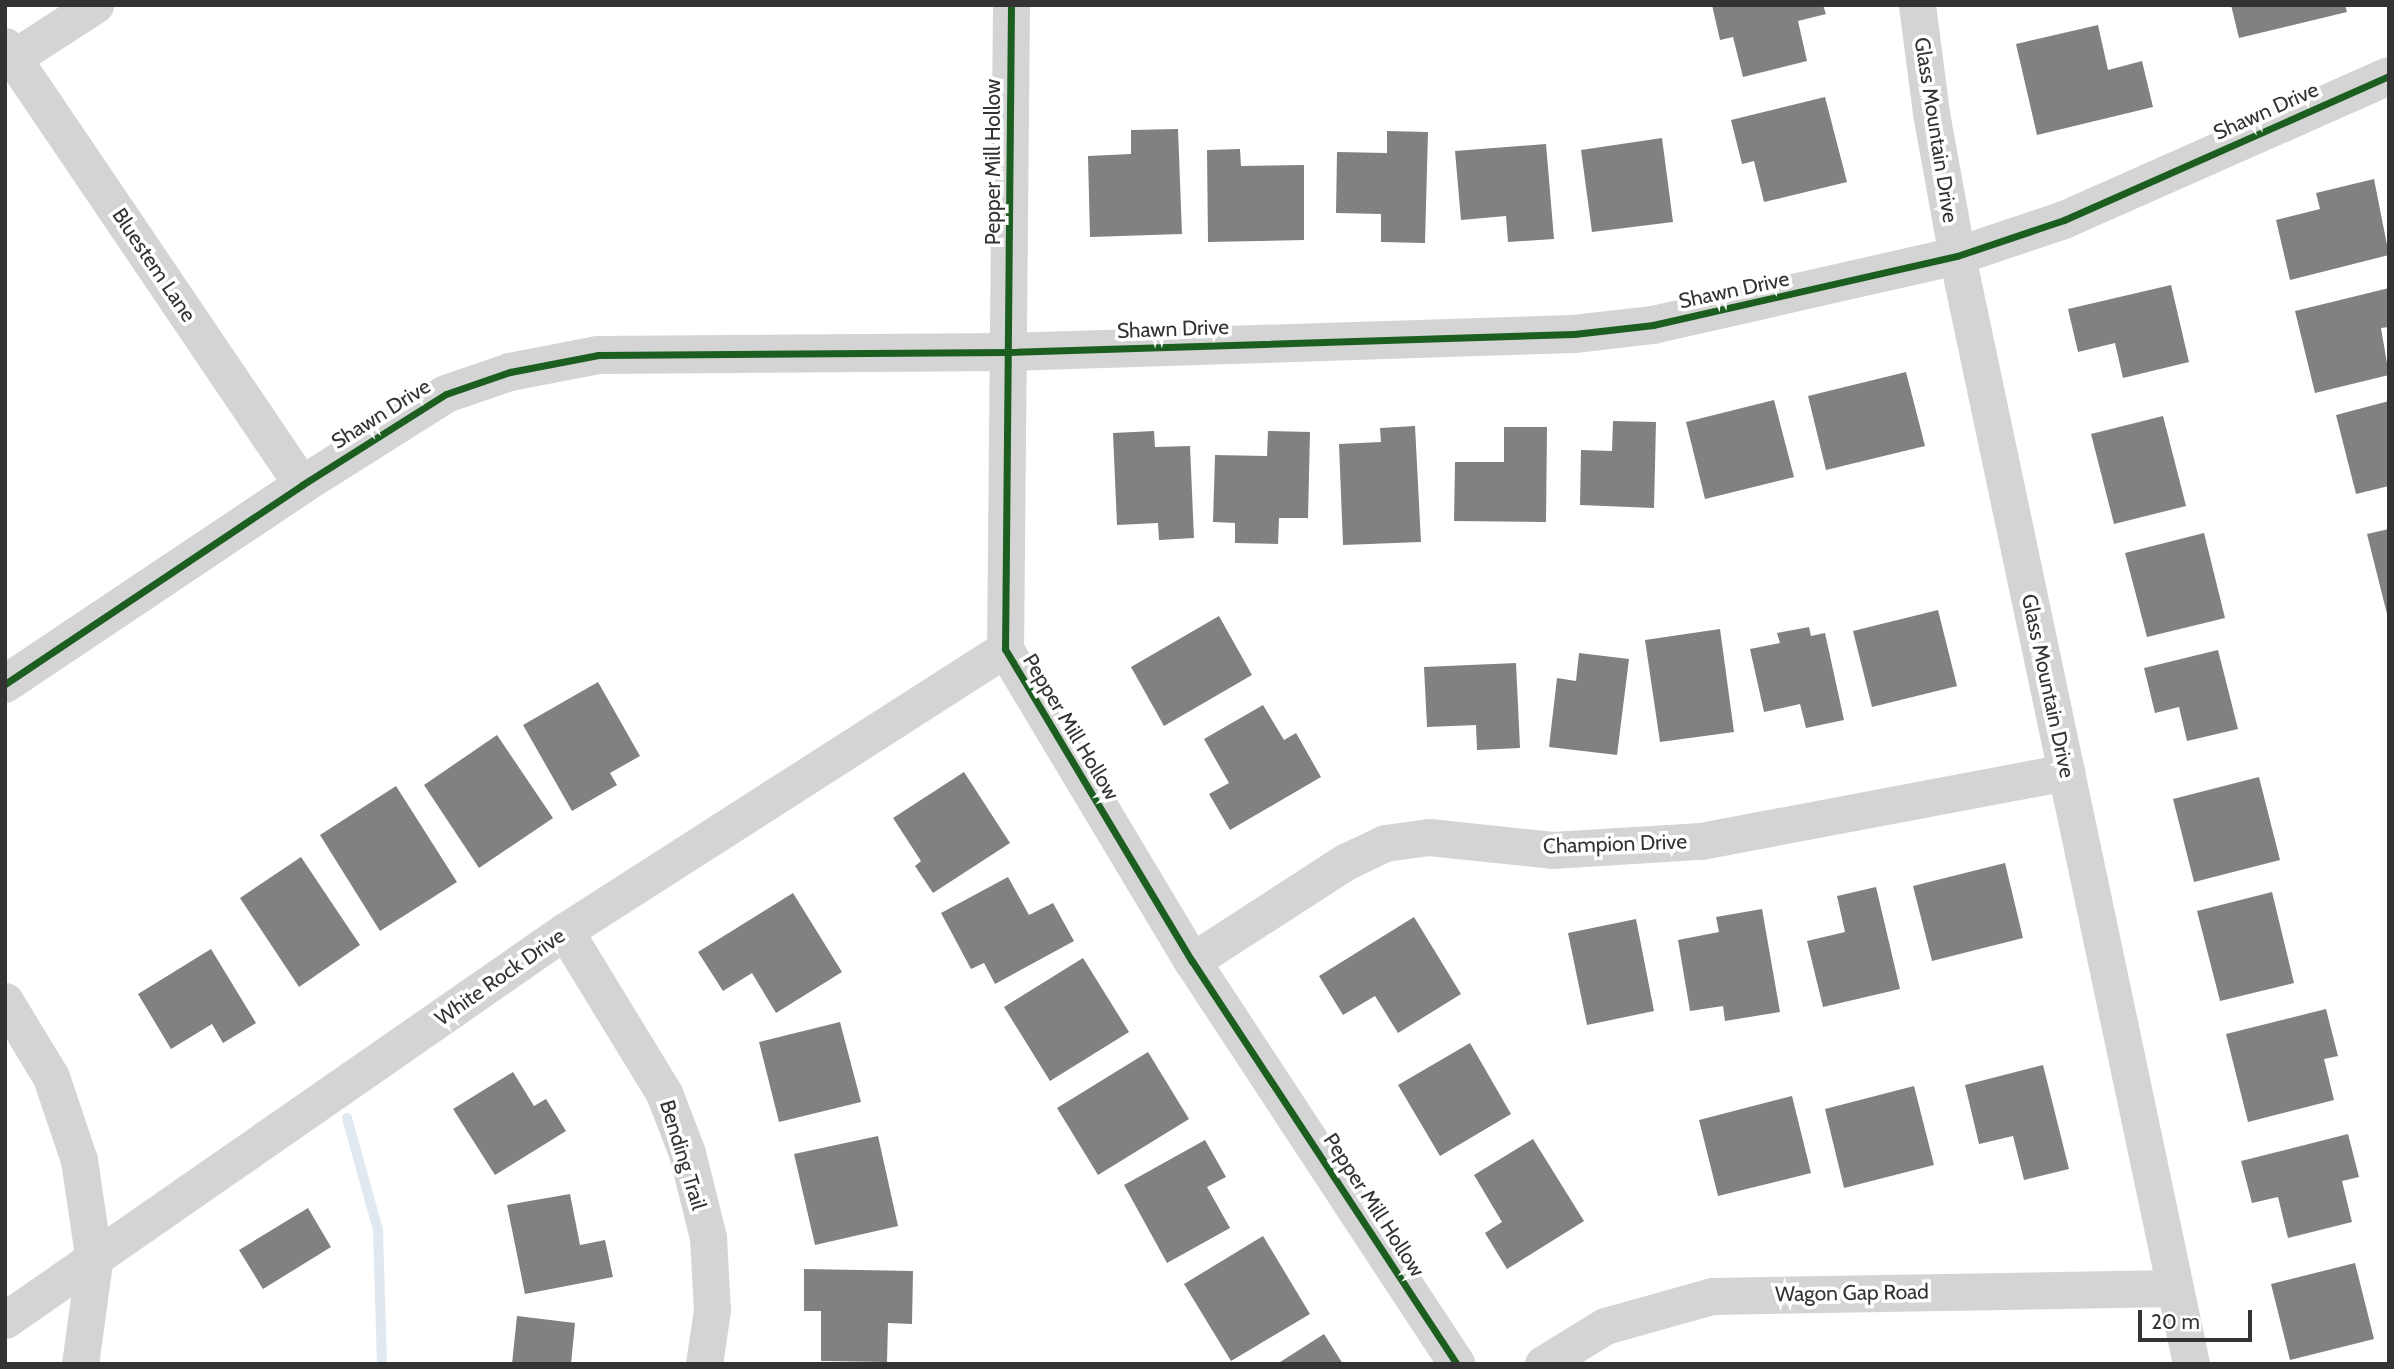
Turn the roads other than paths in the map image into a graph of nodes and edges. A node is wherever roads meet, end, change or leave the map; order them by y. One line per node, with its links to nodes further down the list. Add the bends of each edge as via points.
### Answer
1 (95, 5): 4 (street)
2 (1011, 5): 7 (street, Pepper Mill Hollow)
3 (1917, 5): 6 (street, Glass Mountain Drive)
4 (9, 52): 8 (street, Bluestem Lane)
5 (2389, 76): 6 (street, Shawn Drive, via 2064,220)
6 (1957, 256): 7 (street, Shawn Drive, via 1719,312 1574,334); 11 (street, Glass Mountain Drive)
7 (1010, 352): 8 (street, Shawn Drive, via 597,355 510,372 446,394); 9 (street, Pepper Mill Hollow)
8 (302, 485): 10 (street, Shawn Drive)
9 (1005, 649): 12 (street, White Rock Drive); 13 (street, Pepper Mill Hollow)
10 (5, 684)
11 (2067, 772): 13 (street, Champion Drive, via 1700,841 1552,850 1429,837 1385,843 1345,862); 16 (street, Glass Mountain Drive)
12 (565, 931): 15 (street, White Rock Drive); 19 (street, Bending Trail, via 664,1093 687,1153 708,1237 712,1310)
13 (1192, 961): 20 (street, Pepper Mill Hollow)
14 (5, 1002): 15 (street, via 55,1088 79,1160)
15 (94, 1262): 17 (street, White Rock Drive); 18 (street)
16 (2175, 1288): 21 (street, Wagon Gap Road, via 1712,1296 1605,1326); 22 (street, Glass Mountain Drive)
17 (5, 1320)
18 (80, 1364)
19 (704, 1364)
20 (1457, 1364)
21 (1543, 1364)
22 (2191, 1364)

